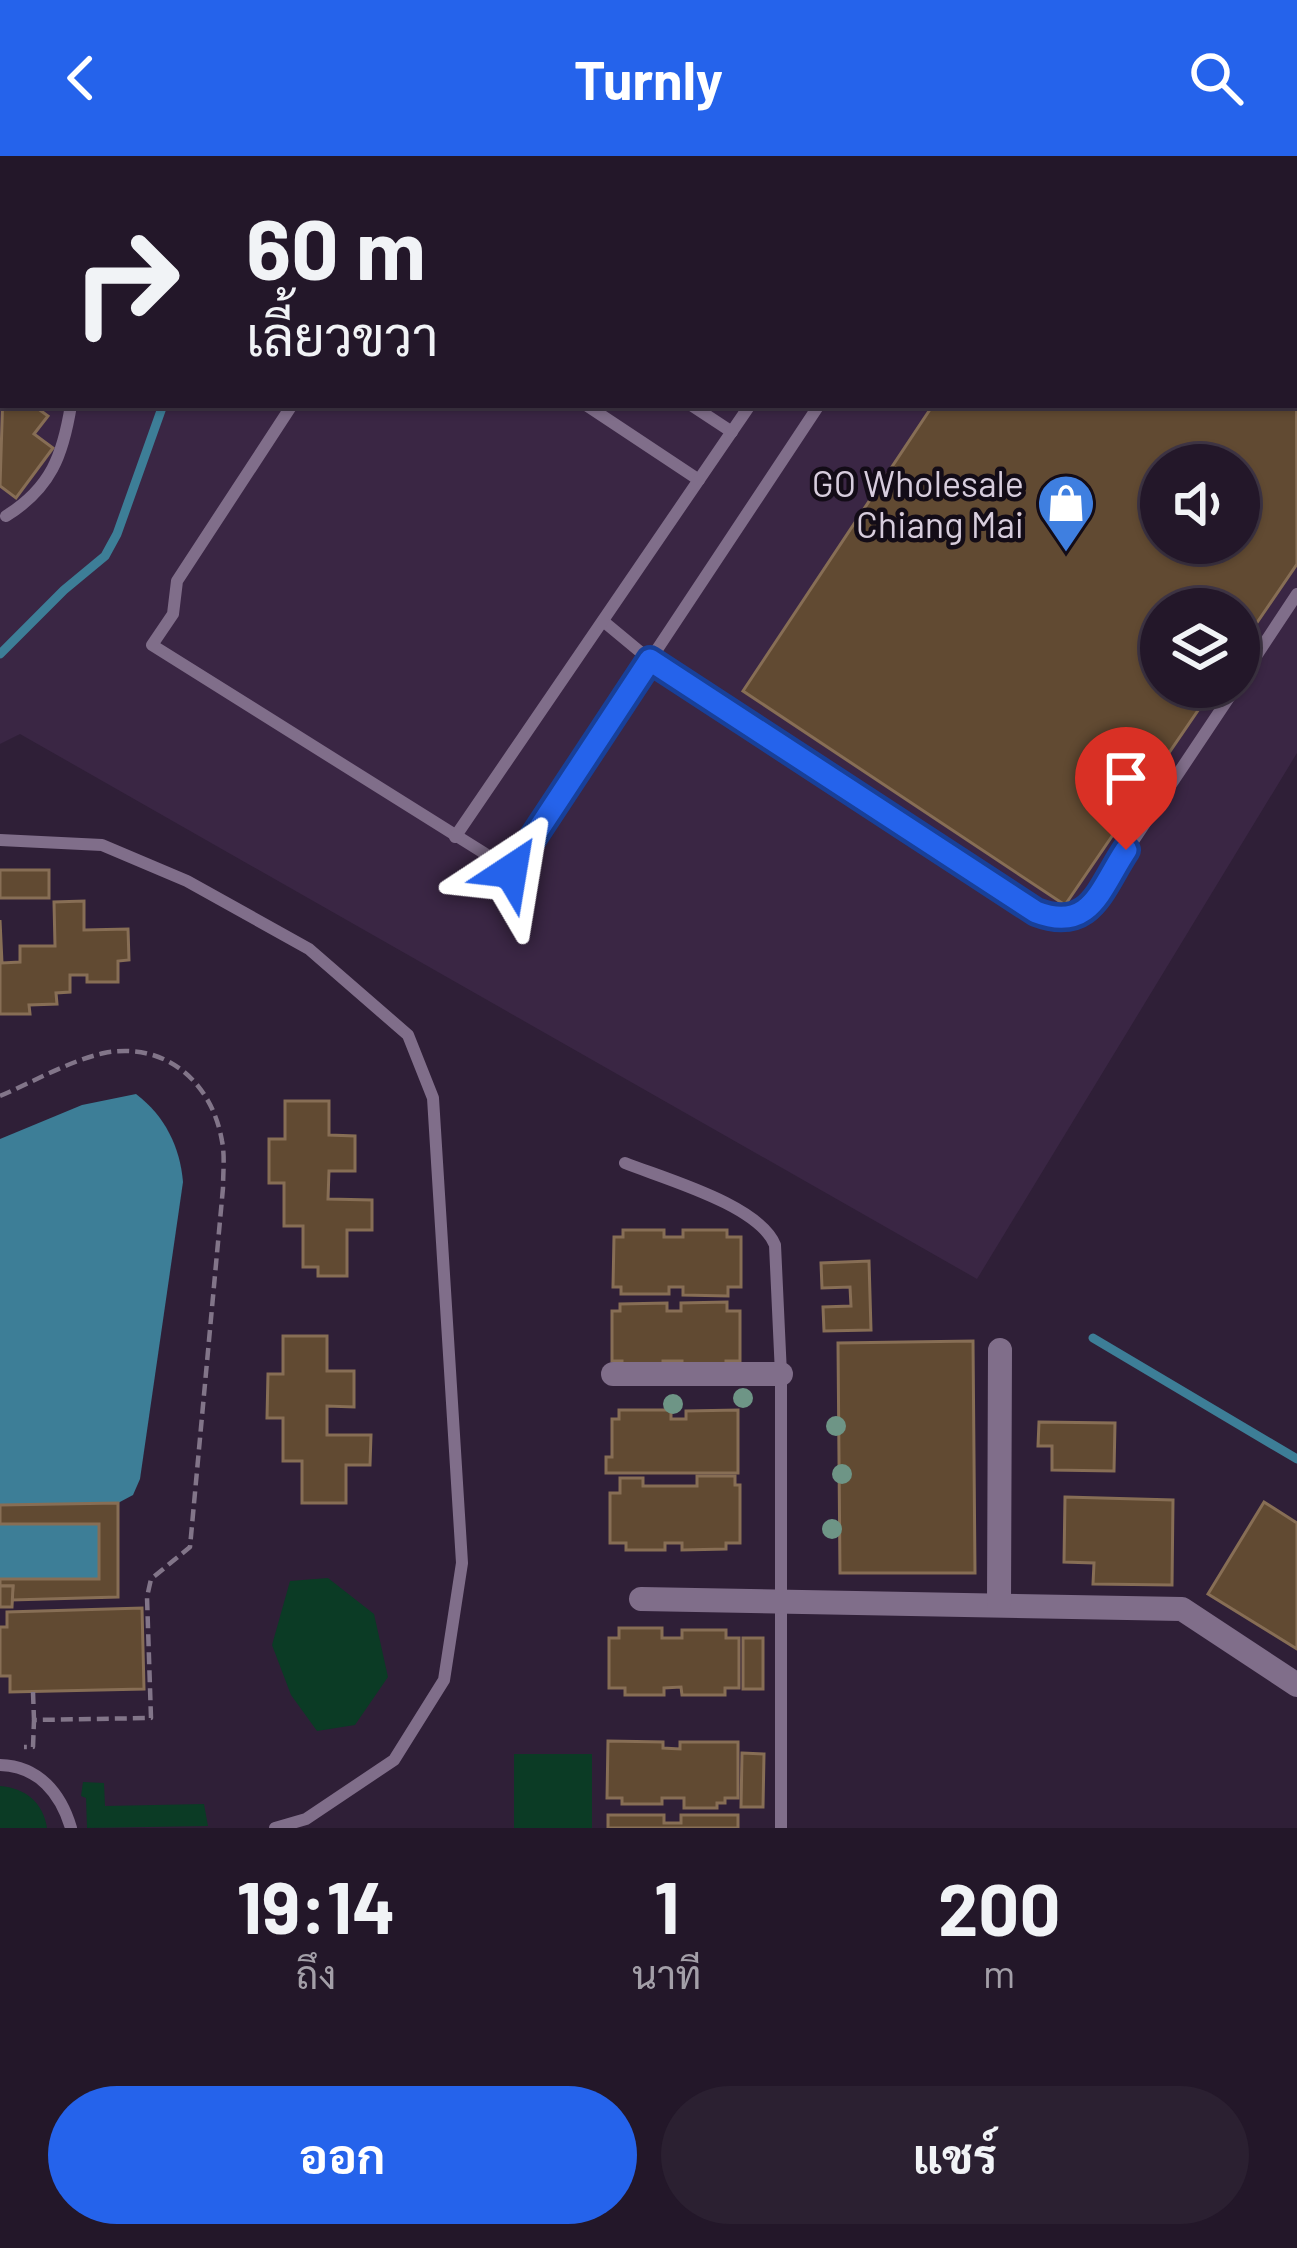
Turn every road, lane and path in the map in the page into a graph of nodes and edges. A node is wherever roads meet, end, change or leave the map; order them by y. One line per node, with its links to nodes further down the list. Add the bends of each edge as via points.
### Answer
1 (71, 408): 9 (lane, via 64,451 32,500)
2 (290, 408): 15 (lane, via 177,581 172,614 152,645)
3 (591, 408): 8 (lane)
4 (696, 408): 7 (lane)
5 (748, 408): 7 (lane)
6 (817, 408): 13 (lane)
7 (732, 431): 8 (lane)
8 (699, 480): 11 (lane)
9 (6, 516)
10 (1297, 594): 12 (lane)
11 (603, 621): 13 (lane); 15 (lane)
12 (1260, 650)
13 (650, 660): 14 (lane, via 1036,912 1063,921 1089,907); 15 (lane, via 511,871)
14 (1221, 708)
15 (455, 837)
16 (0, 839): 31 (lane, via 102,844 309,949 408,1035 433,1098 462,1563 445,1680 394,1760 306,1819)
17 (0, 1096): 27 (path, via 103,1054 138,1052 170,1059 191,1076 209,1098 223,1142 190,1547 152,1579 147,1597 151,1718)
18 (625, 1163): 21 (lane, via 750,1215 770,1234)
19 (1000, 1350): 24 (street)
20 (613, 1374): 21 (street)
21 (781, 1374): 23 (lane)
22 (641, 1599): 23 (street)
23 (782, 1603): 24 (street); 32 (lane)
24 (1000, 1603): 25 (street, via 1182,1609)
25 (1297, 1685)
26 (33, 1692): 27 (path)
27 (34, 1720): 28 (path, via 33,1747)
28 (16, 1747)
29 (0, 1766): 30 (lane, via 47,1783)
30 (71, 1828)
31 (275, 1828)
32 (781, 1828)

